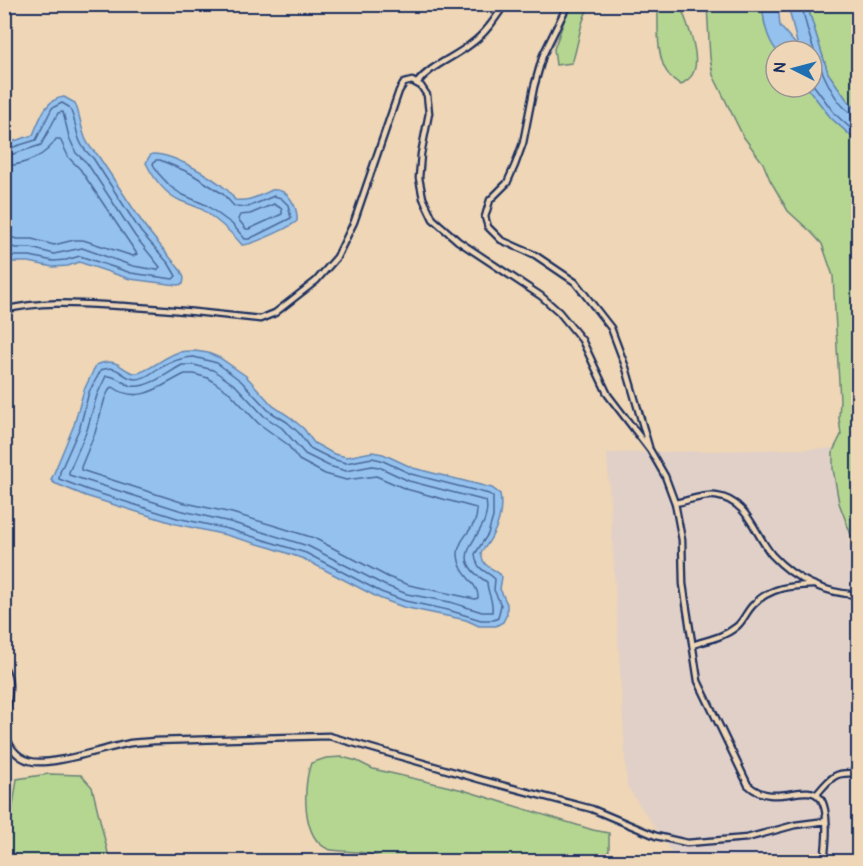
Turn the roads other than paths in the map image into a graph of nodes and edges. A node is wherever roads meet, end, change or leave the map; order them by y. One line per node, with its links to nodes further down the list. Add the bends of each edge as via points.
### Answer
1 (505, 4): 3 (lane, via 472,44 426,71)
2 (568, 4): 5 (lane, via 543,55 515,165 507,183 490,201 485,217 501,240 535,255 575,282 611,328)
3 (417, 83): 4 (lane, via 404,83 399,91 354,222 337,257 316,282 274,313 260,319 72,303); 5 (lane, via 426,95 429,113 419,178 423,198 434,219 559,312 582,340 608,395)
4 (4, 310)
5 (650, 450): 6 (lane)
6 (675, 503): 7 (lane, via 716,496 730,500 752,522 771,553 787,569); 9 (lane)
7 (813, 585): 8 (lane); 9 (lane, via 784,586 768,593 737,627)
8 (858, 595)
9 (693, 645): 12 (lane, via 698,681 748,785 757,794 772,796 809,791)
10 (4, 667): 13 (lane, via 9,684 9,747 31,762 48,762 131,743 329,736 592,809 673,841 747,838)
11 (858, 774): 12 (lane, via 841,772 830,778)
12 (817, 794): 13 (lane)
13 (826, 821): 14 (lane)
14 (824, 861)

